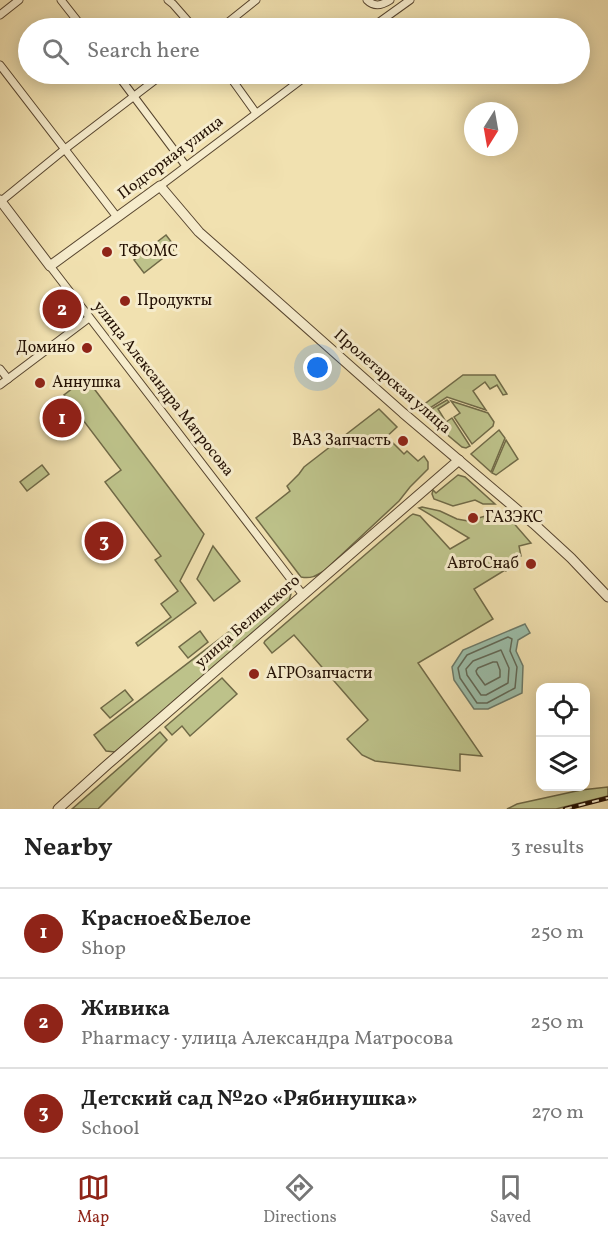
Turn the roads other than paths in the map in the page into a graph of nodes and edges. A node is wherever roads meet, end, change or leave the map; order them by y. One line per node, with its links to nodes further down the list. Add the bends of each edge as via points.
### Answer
1 (20, 0): 9 (street)
2 (61, 0): 10 (street)
3 (168, 0): 11 (street)
4 (256, 0): 12 (street)
5 (367, 0): 6 (street, via 378,5)
6 (390, 0)
7 (410, 0): 8 (street)
8 (400, 3): 13 (street)
9 (0, 15)
10 (75, 18)
11 (185, 18)
12 (233, 18)
13 (383, 18)
14 (0, 65): 21 (street)
15 (125, 84): 19 (street)
16 (150, 84): 19 (street)
17 (235, 84): 20 (street)
18 (295, 84): 20 (street, Подгорная улица)
19 (134, 96): 21 (street); 22 (street)
20 (256, 113): 22 (street, Подгорная улица)
21 (65, 149): 24 (street); 25 (street)
22 (186, 166): 23 (street, Подгорная улица)
23 (160, 186): 25 (street, Подгорная улица); 31 (street, Пролетарская улица, via 198,232)
24 (0, 201): 26 (street, улица Александра Матросова)
25 (117, 217): 26 (street, Подгорная улица)
26 (50, 266): 27 (street, улица Александра Матросова)
27 (89, 318): 29 (street); 32 (street, улица Александра Матросова)
28 (0, 369): 29 (street)
29 (8, 380): 30 (street)
30 (0, 385)
31 (459, 460): 32 (street, улица Белинского); 33 (street, Пролетарская улица, via 571,558)
32 (303, 595): 34 (street, улица Белинского)
33 (608, 597)
34 (58, 809)

